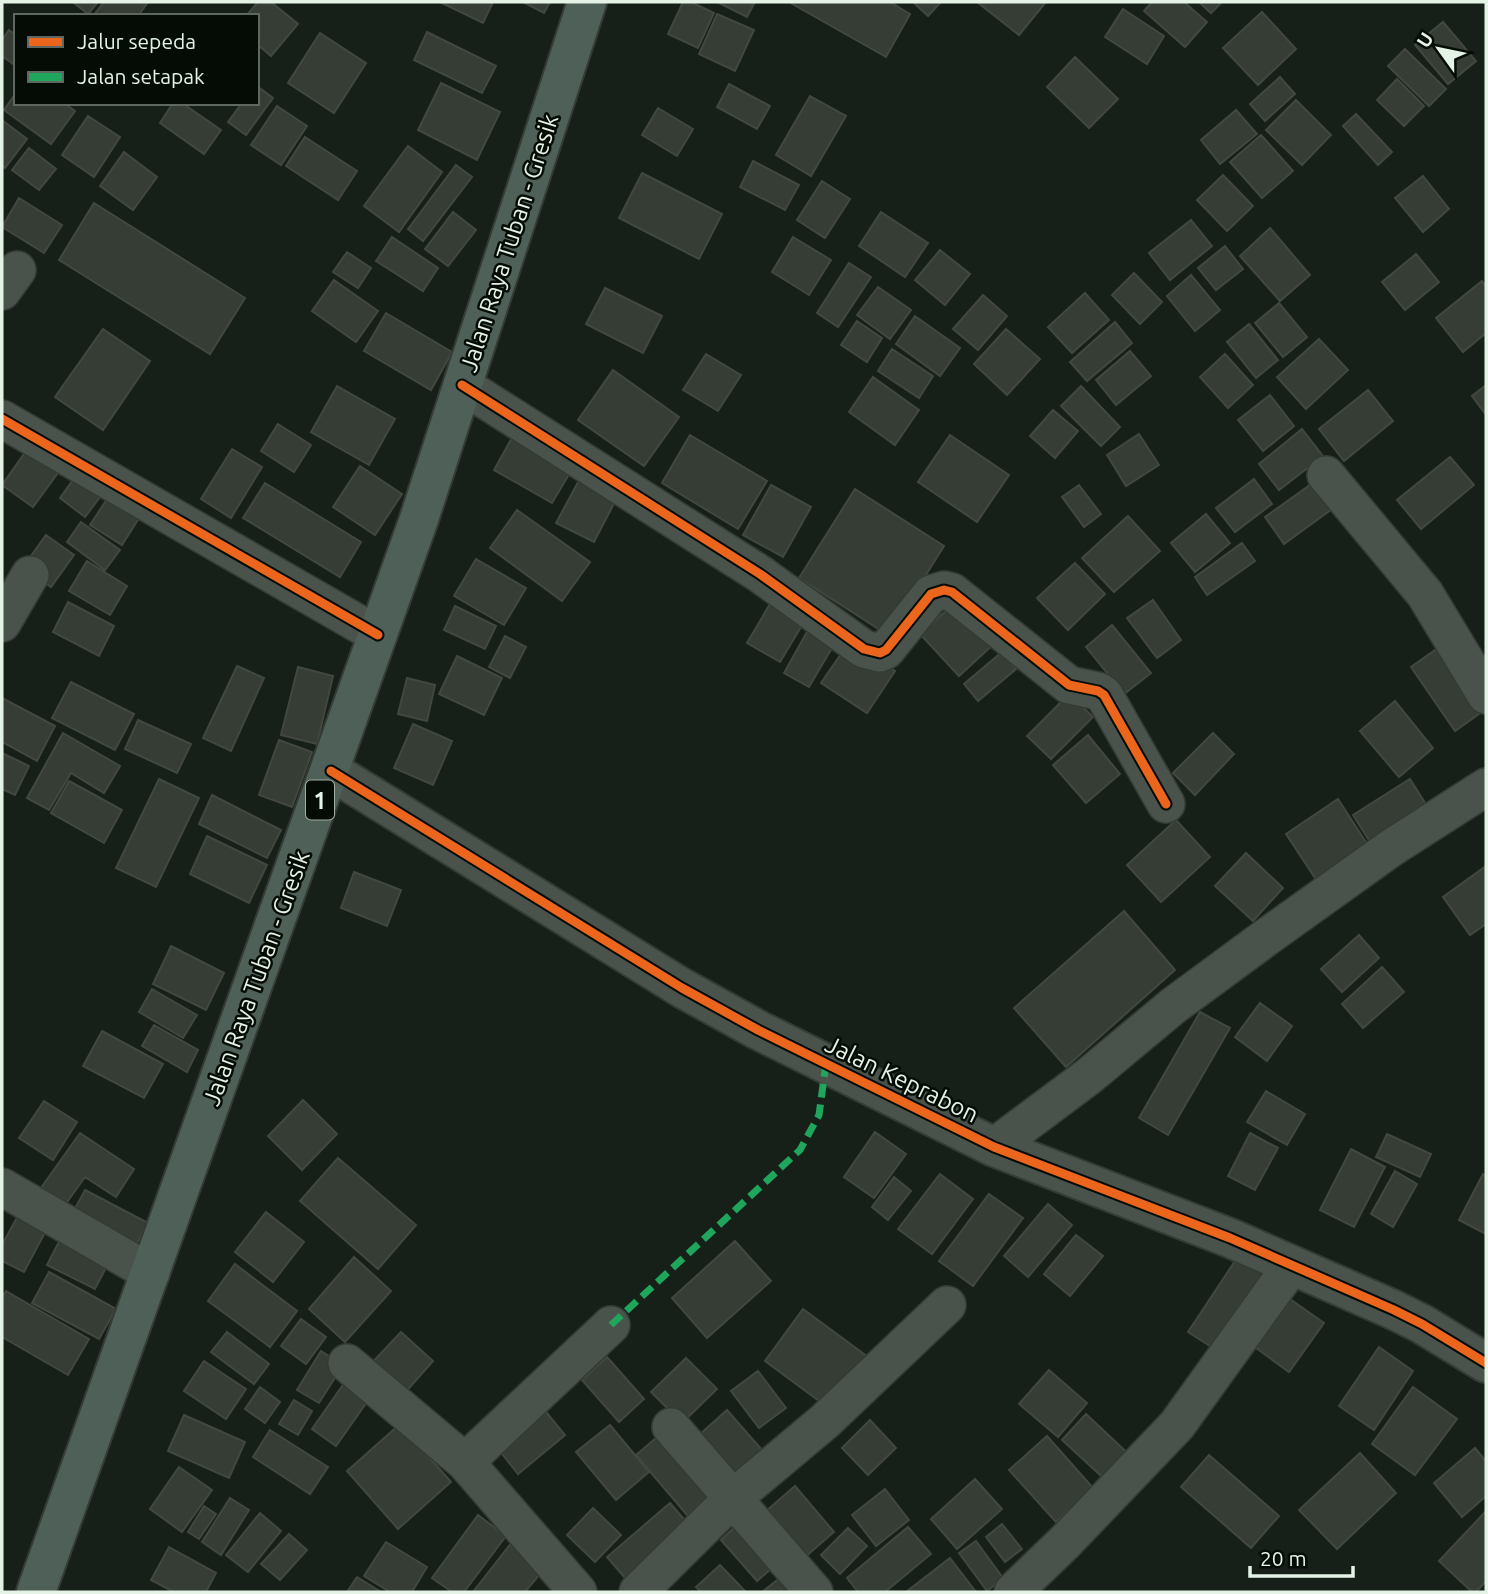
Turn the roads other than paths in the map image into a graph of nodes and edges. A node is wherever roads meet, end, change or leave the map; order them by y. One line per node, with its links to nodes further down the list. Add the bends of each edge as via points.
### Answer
1 (587, 2): 2 (highway, Jalan Raya Tuban - Gresik / 1)
2 (462, 385): 7 (highway, Jalan Raya Tuban - Gresik / 1); 11 (street, via 760,574 864,649 886,650 931,594 952,592 1069,685 1104,695)
3 (2, 419): 7 (street)
4 (1326, 475): 8 (street, via 1425,594)
5 (30, 575): 6 (street)
6 (2, 623)
7 (378, 635): 9 (highway, Jalan Raya Tuban - Gresik / 1)
8 (1486, 695)
9 (331, 771): 12 (street, Jalan Keprabon, via 693,994); 15 (highway, Jalan Raya Tuban - Gresik / 1)
10 (1486, 787): 12 (street, via 1268,936)
11 (1166, 804)
12 (995, 1147): 14 (street, Jalan Keprabon)
13 (2, 1187): 15 (street)
14 (1292, 1265): 19 (street, Jalan Keprabon, via 1422,1324); 27 (street, via 1177,1425)
15 (151, 1273): 23 (highway, Jalan Raya Tuban - Gresik / 1)
16 (947, 1305): 22 (street, via 825,1421)
17 (611, 1325): 21 (street)
18 (347, 1363): 21 (street)
19 (1486, 1363)
20 (671, 1427): 22 (street)
21 (465, 1462): 24 (street)
22 (732, 1499): 25 (street); 26 (street)
23 (37, 1592)
24 (578, 1592)
25 (638, 1592)
26 (814, 1592)
27 (1013, 1592)

